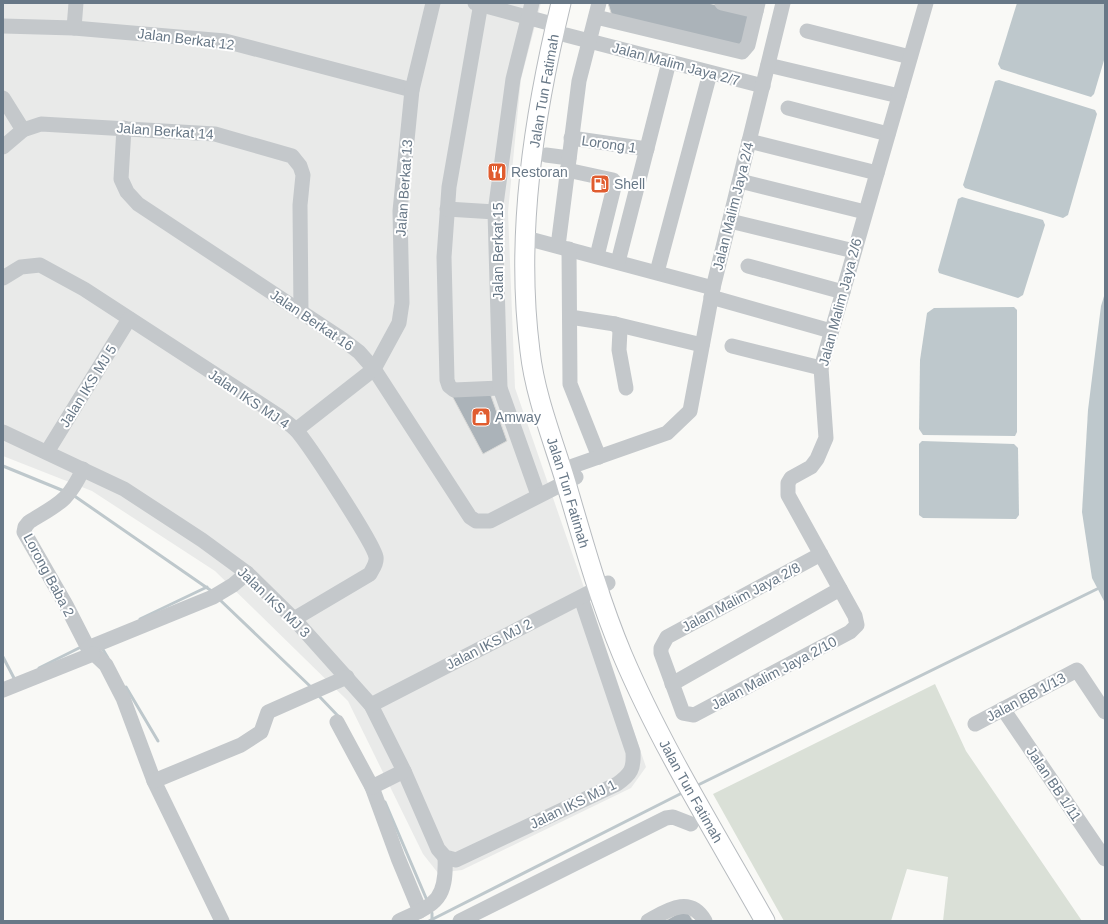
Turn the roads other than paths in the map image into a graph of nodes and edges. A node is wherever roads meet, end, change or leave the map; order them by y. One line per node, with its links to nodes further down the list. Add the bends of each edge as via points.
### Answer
1 (76, 3): 14 (street)
2 (433, 3): 23 (street, Jalan Berkat 13)
3 (532, 3): 12 (street, Jalan Berkat 15)
4 (561, 3): 15 (main road, Jalan Tun Fatimah)
5 (574, 3): 15 (main road, Jalan Tun Fatimah)
6 (722, 3): 10 (street)
7 (784, 3): 20 (street, Jalan Malim Jaya 2/4)
8 (926, 3): 18 (street, Jalan Malim Jaya 2/6)
9 (479, 4): 12 (street, Jalan Malim Jaya 2/7); 38 (street)
10 (757, 7): 11 (street, via 748,45 742,52)
11 (597, 10): 17 (street)
12 (529, 18): 15 (street, Jalan Malim Jaya 2/7); 39 (street, Jalan Berkat 15, via 513,79)
13 (3, 26): 14 (street, Jalan Berkat 12)
14 (74, 28): 23 (street, Jalan Berkat 12, via 225,41)
15 (561, 30): 17 (street, Jalan Malim Jaya 2/7); 34 (main road, Jalan Tun Fatimah); 42 (main road, Jalan Tun Fatimah, via 545,73 532,161)
16 (807, 31): 18 (street)
17 (590, 41): 19 (street, Jalan Malim Jaya 2/7); 30 (street, via 579,81)
18 (910, 57): 24 (street, Jalan Malim Jaya 2/6)
19 (669, 62): 21 (street, Jalan Malim Jaya 2/7); 33 (street)
20 (768, 65): 22 (street, Jalan Malim Jaya 2/4); 24 (street)
21 (710, 73): 22 (street, Jalan Malim Jaya 2/7); 48 (street)
22 (763, 86): 31 (street, Jalan Malim Jaya 2/4)
23 (412, 90): 60 (street, Jalan Berkat 13, via 400,211 401,312 396,329)
24 (899, 96): 29 (street, Jalan Malim Jaya 2/6)
25 (3, 98): 28 (street)
26 (788, 108): 29 (street)
27 (124, 128): 28 (street, Jalan Berkat 14, via 41,124); 52 (street, Jalan Berkat 16, via 121,178 126,192 138,204); 52 (street, Jalan Berkat 14, via 215,134 292,156 303,175 300,205)
28 (23, 130): 32 (street, Jalan Berkat 14)
29 (888, 134): 36 (street, Jalan Malim Jaya 2/6)
30 (571, 138): 33 (street, Lorong 1); 35 (street)
31 (750, 141): 36 (street); 37 (street, Jalan Malim Jaya 2/4)
32 (3, 147)
33 (647, 149): 46 (street)
34 (546, 155): 35 (street); 42 (main road, Jalan Tun Fatimah, via 539,211)
35 (568, 164): 43 (street); 45 (street, via 613,180 615,183)
36 (877, 173): 40 (street, Jalan Malim Jaya 2/6)
37 (740, 181): 40 (street); 41 (street, Jalan Malim Jaya 2/4)
38 (447, 209): 39 (street); 61 (street, via 444,257 447,380 454,390)
39 (495, 212): 61 (street, Jalan Berkat 15)
40 (865, 212): 44 (street, Jalan Malim Jaya 2/6)
41 (730, 221): 44 (street); 50 (street, Jalan Malim Jaya 2/4)
42 (532, 239): 43 (street); 69 (main road, Jalan Tun Fatimah, via 542,351)
43 (564, 247): 45 (street); 53 (street)
44 (854, 251): 51 (street, Jalan Malim Jaya 2/6)
45 (597, 256): 46 (street)
46 (618, 262): 48 (street)
47 (748, 266): 51 (street)
48 (657, 272): 50 (street)
49 (3, 278): 54 (street, Jalan IKS MJ 4, via 21,267 40,265 84,289)
50 (712, 292): 56 (street); 57 (street, Jalan Malim Jaya 2/4)
51 (842, 292): 56 (street, Jalan Malim Jaya 2/6)
52 (301, 312): 60 (street, Jalan Berkat 16, via 350,345)
53 (570, 317): 55 (street); 67 (street, via 570,384)
54 (129, 319): 64 (street, Jalan IKS MJ 4, via 279,416); 66 (street, Jalan IKS MJ 5)
55 (615, 324): 57 (street); 62 (street, via 620,330 619,350)
56 (831, 331): 59 (street, Jalan Malim Jaya 2/6)
57 (702, 345): 63 (street, Jalan Malim Jaya 2/4)
58 (732, 346): 59 (street)
59 (821, 368): 71 (street, Jalan Malim Jaya 2/6, via 826,438 818,459 811,467 792,478 788,495)
60 (374, 369): 64 (street); 70 (street, Jalan Berkat 16, via 470,517 476,521 490,521)
61 (500, 388): 70 (street, Jalan Berkat 15)
62 (626, 388)
63 (690, 411): 67 (street, Jalan Berkat 16, via 667,433)
64 (296, 430): 76 (street, Jalan IKS MJ 4, via 364,533 376,558 370,574)
65 (3, 432): 66 (street, Jalan IKS MJ 3)
66 (47, 452): 68 (street, Jalan IKS MJ 3)
67 (599, 457): 69 (street, Jalan Berkat 16)
68 (83, 469): 72 (street, Jalan IKS MJ 3, via 124,489); 78 (street, Lorong Baba 2, via 74,488 63,501 29,522 24,532)
69 (571, 475): 70 (street, Jalan Berkat 16); 73 (main road, Jalan Tun Fatimah)
70 (538, 495)
71 (821, 554): 74 (street, Jalan Malim Jaya 2/6); 80 (street, Jalan Malim Jaya 2/8, via 672,634 664,642 661,653)
72 (247, 573): 76 (street, Jalan IKS MJ 3); 78 (street, via 213,597)
73 (602, 586): 75 (street, Jalan IKS MJ 2); 95 (main road, Jalan Tun Fatimah, via 634,680 684,766)
74 (840, 589): 77 (street, Jalan Malim Jaya 2/6, via 856,616); 80 (street)
75 (581, 598): 82 (street, Jalan IKS MJ 2); 92 (street, Jalan IKS MJ 1, via 633,752 634,763 629,776 617,784)
76 (294, 619): 79 (street, Jalan IKS MJ 3)
77 (857, 625): 80 (street, Jalan Malim Jaya 2/10, via 850,632 694,715 688,715 681,709)
78 (90, 651): 81 (street); 88 (street, via 106,665 123,698)
79 (347, 677): 82 (street, Jalan IKS MJ 3); 88 (street, via 268,712 261,732 241,745)
80 (672, 684)
81 (3, 690)
82 (371, 705): 87 (street, Jalan IKS MJ 3)
83 (1003, 709): 84 (street, Jalan BB 1/13, via 1077,670); 86 (street, Jalan BB 1/13); 91 (street, Jalan BB 1/11)
84 (1105, 712)
85 (337, 722): 89 (street)
86 (975, 724)
87 (404, 771): 89 (street); 92 (street, Jalan IKS MJ 3, via 438,849)
88 (154, 781): 96 (street)
89 (372, 787): 94 (street)
90 (691, 824): 98 (street, via 673,817 666,818)
91 (1100, 840): 93 (street, Jalan BB 1/11)
92 (451, 858): 94 (street, via 438,900)
93 (1105, 859)
94 (420, 911): 97 (street)
95 (766, 920)
96 (222, 921)
97 (399, 921)
98 (460, 921)
99 (648, 921): 100 (street, via 674,907 689,907 700,912)
100 (705, 921)

